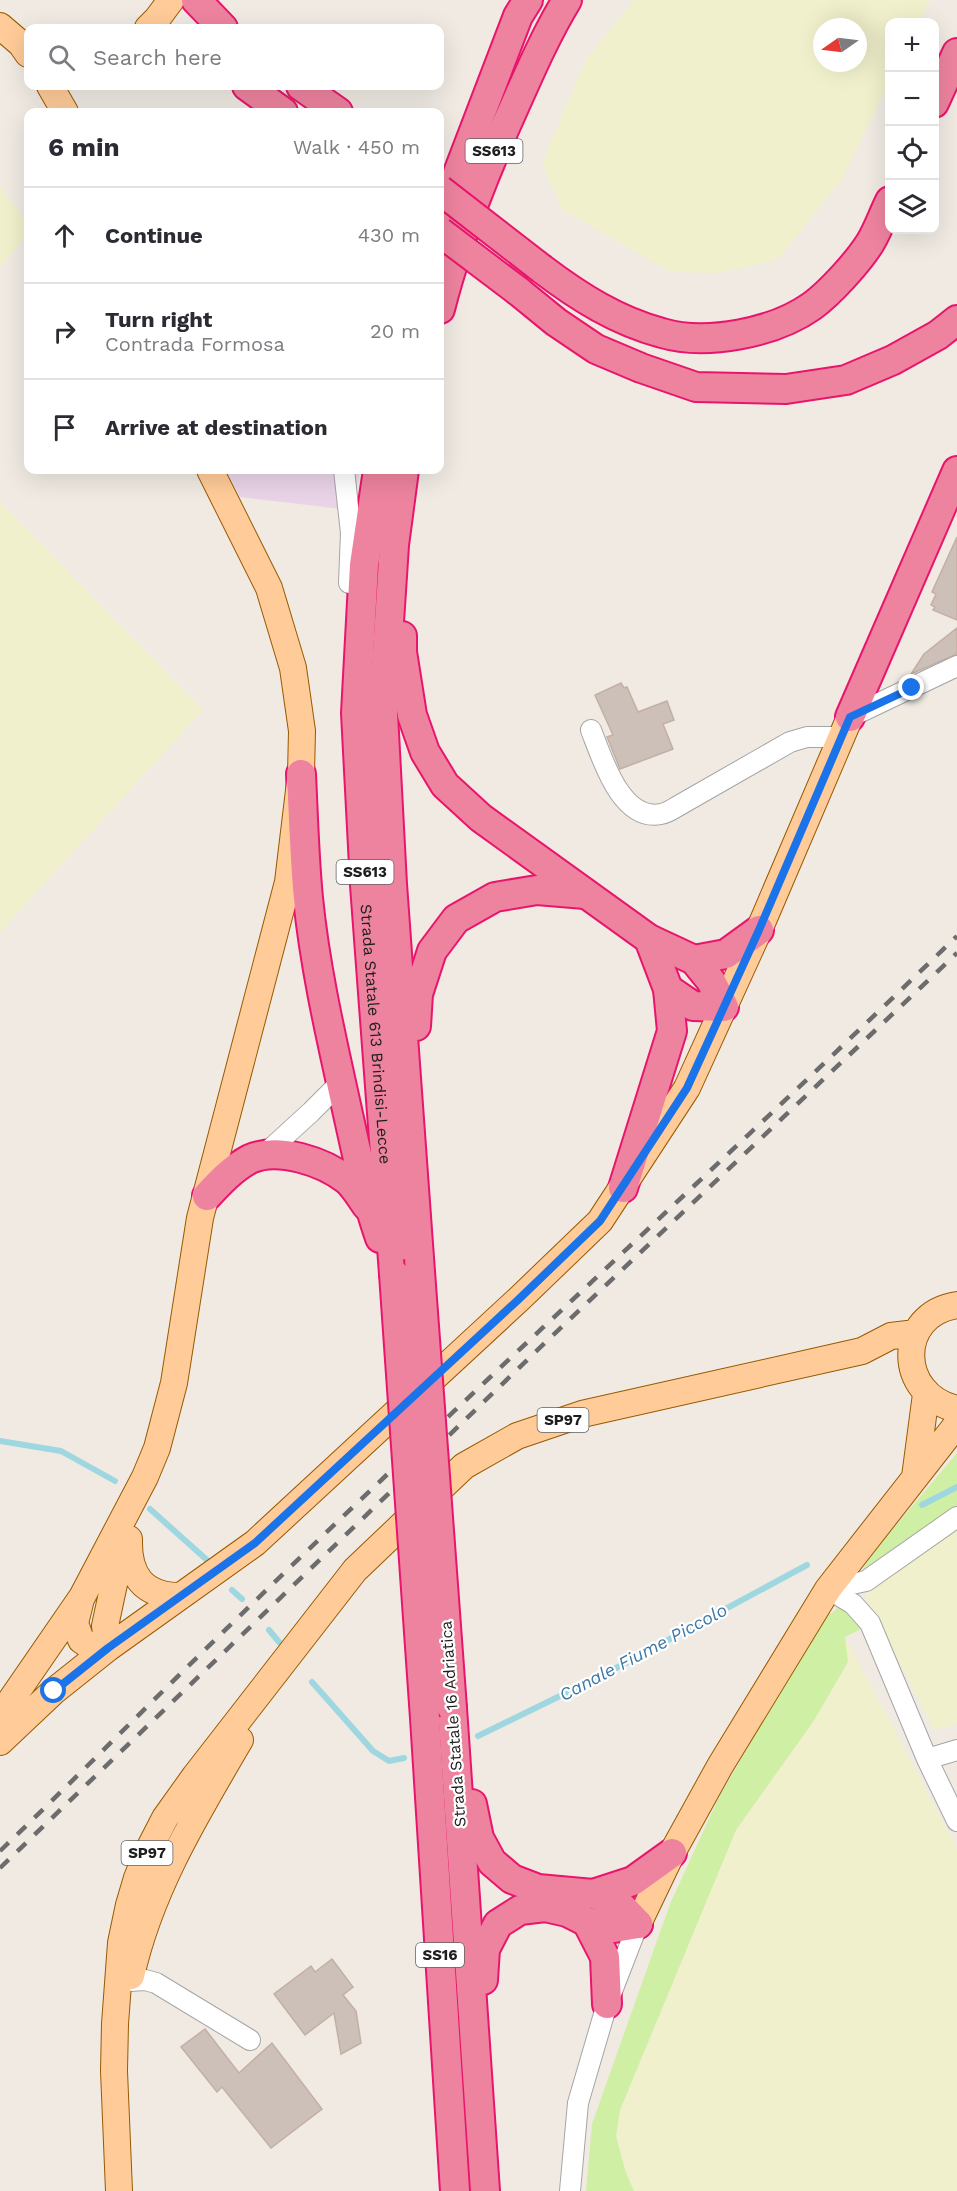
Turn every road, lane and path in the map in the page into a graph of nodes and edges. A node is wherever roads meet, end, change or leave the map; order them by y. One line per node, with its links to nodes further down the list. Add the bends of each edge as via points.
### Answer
1 (171, 0): 5 (main road)
2 (196, 0): 6 (highway)
3 (528, 0): 10 (highway, SS613)
4 (567, 0): 23 (highway, SS613, via 492,156)
5 (152, 24)
6 (219, 24)
7 (0, 26): 8 (main road)
8 (24, 46)
9 (957, 53): 14 (highway)
10 (497, 72): 18 (street, via 478,88); 20 (highway, SS613)
11 (52, 90): 15 (main road)
12 (253, 90): 16 (highway)
13 (307, 90): 17 (highway)
14 (939, 91)
15 (63, 108)
16 (277, 108)
17 (332, 108)
18 (444, 175)
19 (444, 193): 21 (highway, bridge, via 574,294 654,331 702,339 743,334 811,307 837,284 870,243)
20 (444, 210)
21 (885, 212)
22 (444, 235): 24 (highway, bridge, via 596,349 696,387 786,389 846,380 893,360)
23 (444, 292)
24 (957, 320)
25 (957, 471): 32 (highway)
26 (212, 474): 34 (main road, via 269,588 282,628 298,700)
27 (344, 474): 35 (street, via 351,533 344,713)
28 (377, 474): 35 (highway, Strada Statale 613 Brindisi-Lecce / SS613, via 364,565 356,713)
29 (403, 474): 30 (highway, Strada Statale 613 Brindisi-Lecce / SS613)
30 (394, 544): 36 (highway, via 402,592 402,652 412,715 425,752 445,785 481,818); 43 (highway, Strada Statale 613 Brindisi-Lecce / SS613, via 383,714)
31 (957, 666): 32 (street)
32 (846, 727): 33 (street, via 790,742 678,806 662,814 648,815 637,812 612,780); 37 (main road)
33 (591, 730)
34 (301, 774): 42 (highway, via 309,898); 46 (main road, via 288,882)
35 (365, 885): 49 (highway, Strada Statale 613 Brindisi-Lecce / SS613)
36 (585, 894): 38 (highway); 43 (highway, via 537,890 495,897 456,919 432,951 418,994)
37 (759, 930): 39 (highway, via 726,954); 41 (main road)
38 (649, 939): 39 (highway); 40 (highway)
39 (694, 960): 41 (highway, via 711,981)
40 (668, 988): 41 (highway, via 693,1006); 45 (highway, via 672,1031)
41 (724, 1007): 45 (main road, via 687,1088)
42 (341, 1082): 44 (street); 47 (highway)
43 (409, 1124): 48 (highway, Strada Statale 613 Brindisi-Lecce / SS613)
44 (265, 1154): 46 (highway, via 237,1167); 47 (highway, via 315,1162 347,1181)
45 (623, 1188): 59 (main road, via 600,1221 255,1543)
46 (207, 1196): 56 (main road, via 194,1251 174,1383 157,1448)
47 (370, 1210): 49 (highway)
48 (419, 1258): 63 (highway, Strada Statale 16 Adriatica / SS16, bridge)
49 (394, 1274): 79 (highway, Strada Statale 16 Adriatica / SS16, bridge)
50 (957, 1305): 51 (main road, via 939,1310)
51 (916, 1333): 52 (main road, via 912,1365); 61 (main road, SP97, via 891,1336 862,1351 582,1414 517,1436 456,1474 355,1570)
52 (926, 1394): 53 (main road); 55 (main road)
53 (957, 1409)
54 (957, 1424): 55 (main road)
55 (915, 1477): 58 (main road)
56 (132, 1505): 59 (main road, via 132,1568 150,1590); 60 (main road); 62 (main road, via 105,1626)
57 (957, 1517): 58 (street, via 866,1581)
58 (828, 1589): 67 (street, via 853,1604 870,1623); 69 (main road)
59 (180, 1596): 62 (main road)
60 (82, 1597): 62 (main road, via 75,1623 81,1640 94,1649); 64 (main road)
61 (306, 1631): 73 (main road, SP97, via 182,1841 150,1910); 77 (main road, SP97, via 165,1818 137,1878 120,1963 115,2024)
62 (108, 1648): 65 (main road, via 54,1691)
63 (452, 1708): 70 (highway, SS16, via 479,1838 492,1862 512,1879 538,1889); 76 (highway, Strada Statale 16 Adriatica / SS16)
64 (0, 1716)
65 (0, 1742)
66 (957, 1750): 67 (street)
67 (927, 1759): 68 (street)
68 (957, 1821)
69 (672, 1853): 70 (highway, SS16, via 633,1881); 72 (main road)
70 (593, 1894): 72 (highway, SS16, via 619,1904)
71 (587, 1922): 72 (highway, SS16, via 614,1928); 74 (highway, via 605,1957); 76 (highway, SS16, via 545,1907 520,1910 498,1924 485,1949)
72 (638, 1924): 74 (street)
73 (130, 1981): 75 (street, via 156,1983); 77 (main road, SP97, via 124,2008)
74 (607, 2004): 81 (street, via 579,2103)
75 (250, 2040)
76 (477, 2069): 80 (highway, Strada Statale 16 Adriatica / SS16)
77 (115, 2122): 78 (main road, SP97)
78 (119, 2191)
79 (455, 2191)
80 (485, 2191)
81 (570, 2191)

